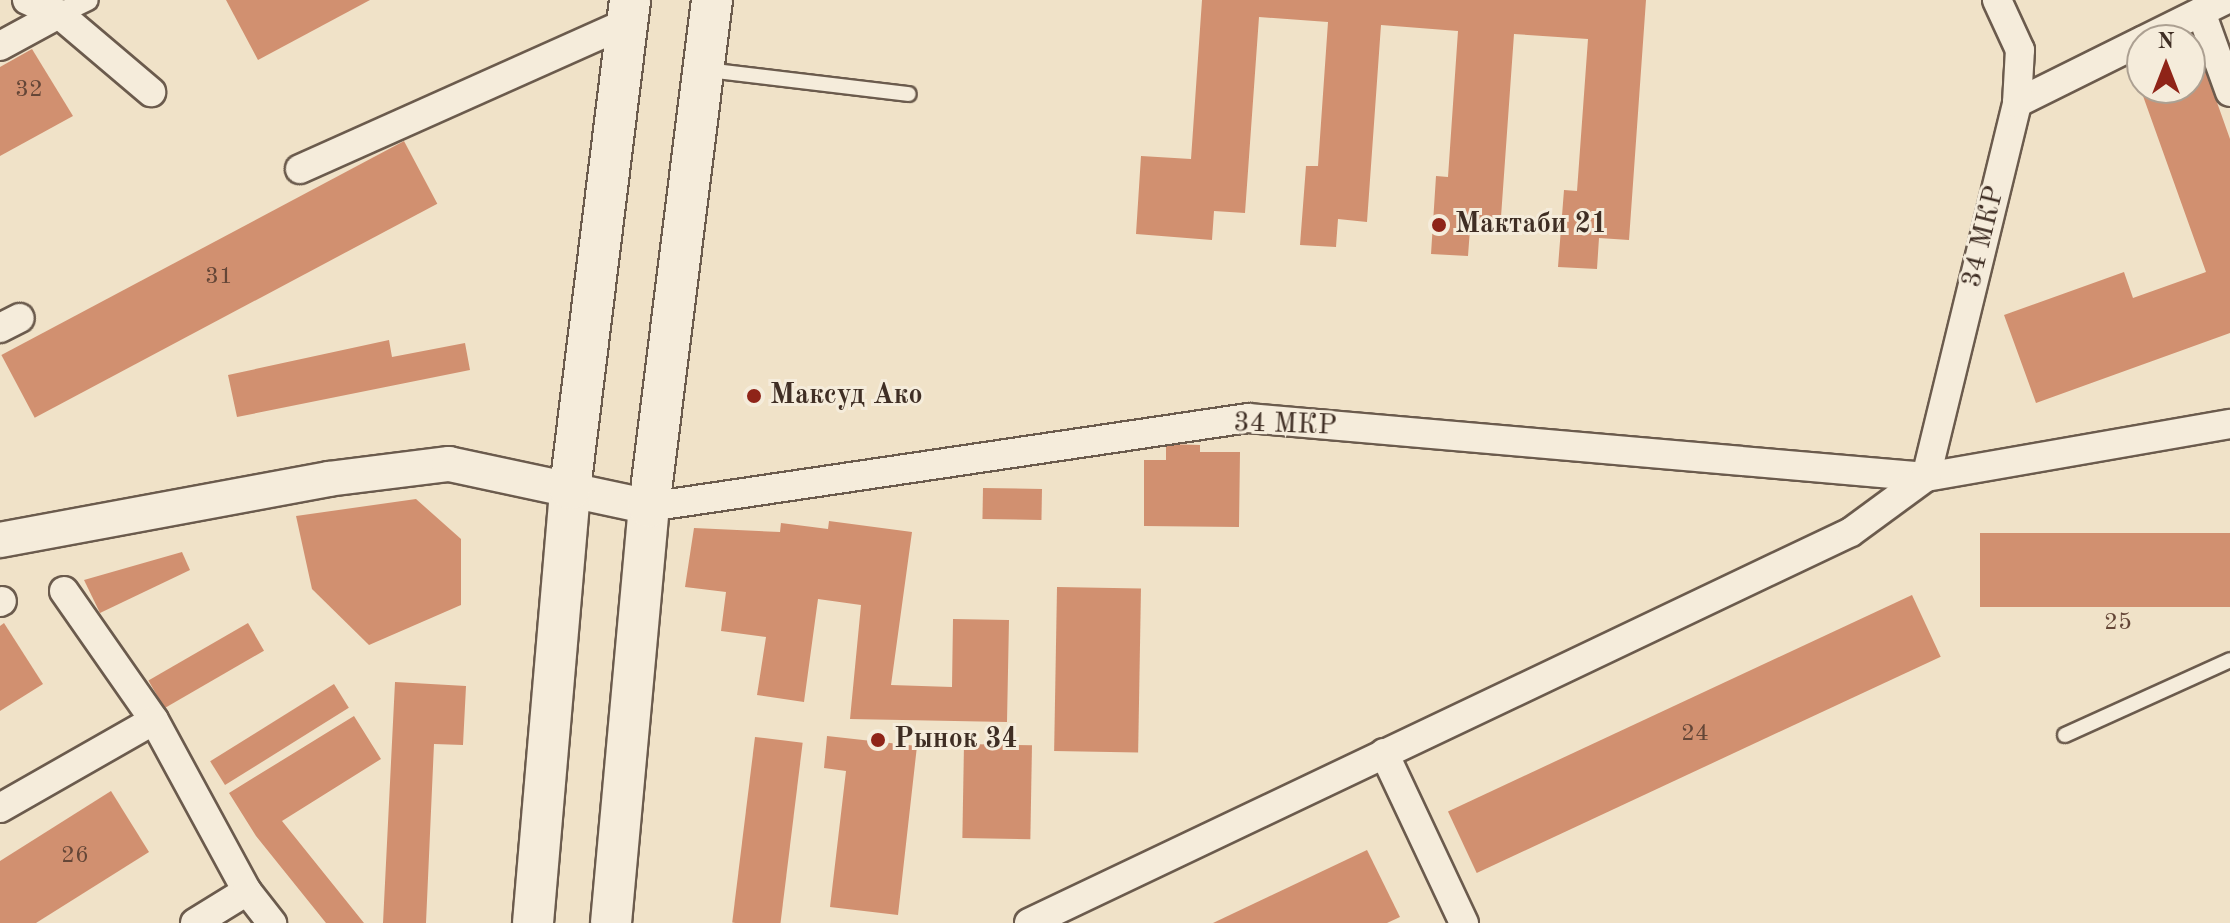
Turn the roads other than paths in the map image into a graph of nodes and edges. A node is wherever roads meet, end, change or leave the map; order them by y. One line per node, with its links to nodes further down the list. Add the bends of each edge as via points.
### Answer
1 (27, 0): 7 (street)
2 (88, 0): 7 (street)
3 (712, 0): 11 (main road)
4 (1997, 0): 15 (street, 34 МКР, via 2020,50)
5 (2213, 6): 8 (street); 13 (street)
6 (629, 11): 16 (street); 19 (main road)
7 (59, 14): 9 (street); 12 (street)
8 (2176, 24)
9 (0, 46)
10 (2126, 48): 15 (street)
11 (703, 69): 14 (lane); 20 (main road)
12 (151, 92)
13 (2230, 92)
14 (909, 94)
15 (2017, 103): 18 (street, 34 МКР)
16 (300, 169)
17 (2230, 424): 18 (street, 34 МКР)
18 (1926, 477): 20 (street, 34 МКР, via 1248,418); 26 (street, 34 МКР, via 1851,532)
19 (570, 489): 20 (street); 21 (street, via 449,464 328,479); 31 (main road)
20 (649, 507): 32 (main road)
21 (0, 540)
22 (64, 591): 24 (street)
23 (2230, 660): 25 (lane)
24 (154, 720): 27 (street); 28 (street)
25 (2065, 735)
26 (1384, 753): 33 (street, 34 МКР); 34 (street)
27 (0, 808)
28 (247, 891): 29 (street); 30 (street)
29 (195, 923)
30 (272, 923)
31 (533, 923)
32 (611, 923)
33 (1029, 923)
34 (1464, 923)

